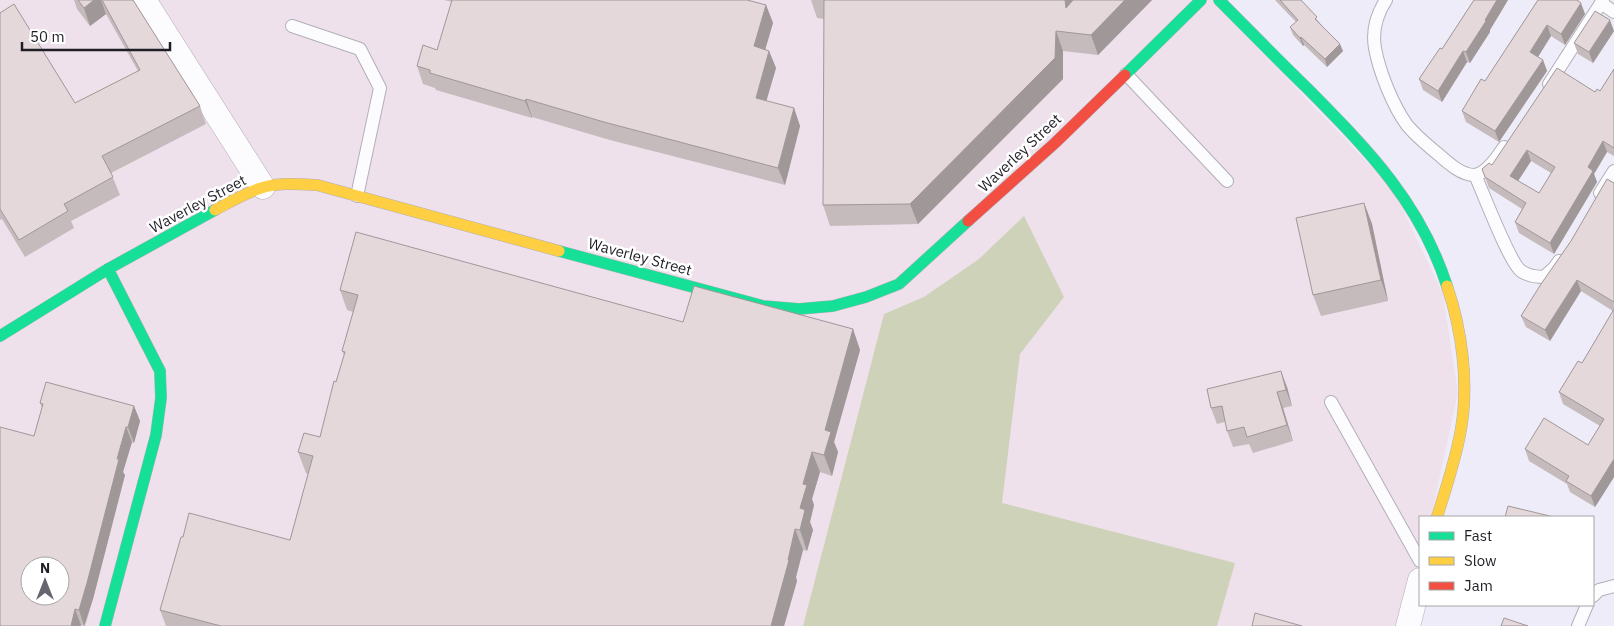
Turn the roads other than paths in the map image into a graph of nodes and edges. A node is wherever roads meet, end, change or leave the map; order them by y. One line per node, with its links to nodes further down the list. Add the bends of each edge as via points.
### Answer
1 (144, 0): 14 (street)
2 (1201, 0): 8 (street, Waverley Street)
3 (1219, 0): 21 (street, via 1373,158 1408,201 1437,254 1454,304 1464,396 1460,434)
4 (1386, 0): 12 (lane, via 1376,22 1375,47 1398,109 1407,125 1444,160 1465,173)
5 (1602, 2): 6 (lane); 9 (lane)
6 (1614, 12)
7 (292, 26): 15 (lane, via 360,49 380,88)
8 (1126, 74): 13 (lane); 15 (street, Waverley Street, via 899,284 826,307 783,310 763,306)
9 (1541, 96)
10 (1512, 136): 12 (lane, via 1495,160)
11 (1614, 171): 16 (lane)
12 (1475, 175): 17 (lane, via 1520,270 1532,277 1544,277)
13 (1227, 182)
14 (264, 187): 15 (street, Waverley Street, via 317,185); 18 (street, Waverley Street, via 235,199)
15 (357, 196)
16 (1593, 204)
17 (1566, 252)
18 (108, 269): 19 (street, Waverley Street); 27 (street, via 160,371 161,398 156,434)
19 (0, 336)
20 (1331, 402): 22 (lane)
21 (1437, 516)
22 (1419, 559)
23 (1419, 584): 28 (street)
24 (1614, 586): 25 (lane, via 1598,590)
25 (1594, 595)
26 (1587, 606): 29 (lane)
27 (105, 626)
28 (1408, 626)
29 (1578, 626)

